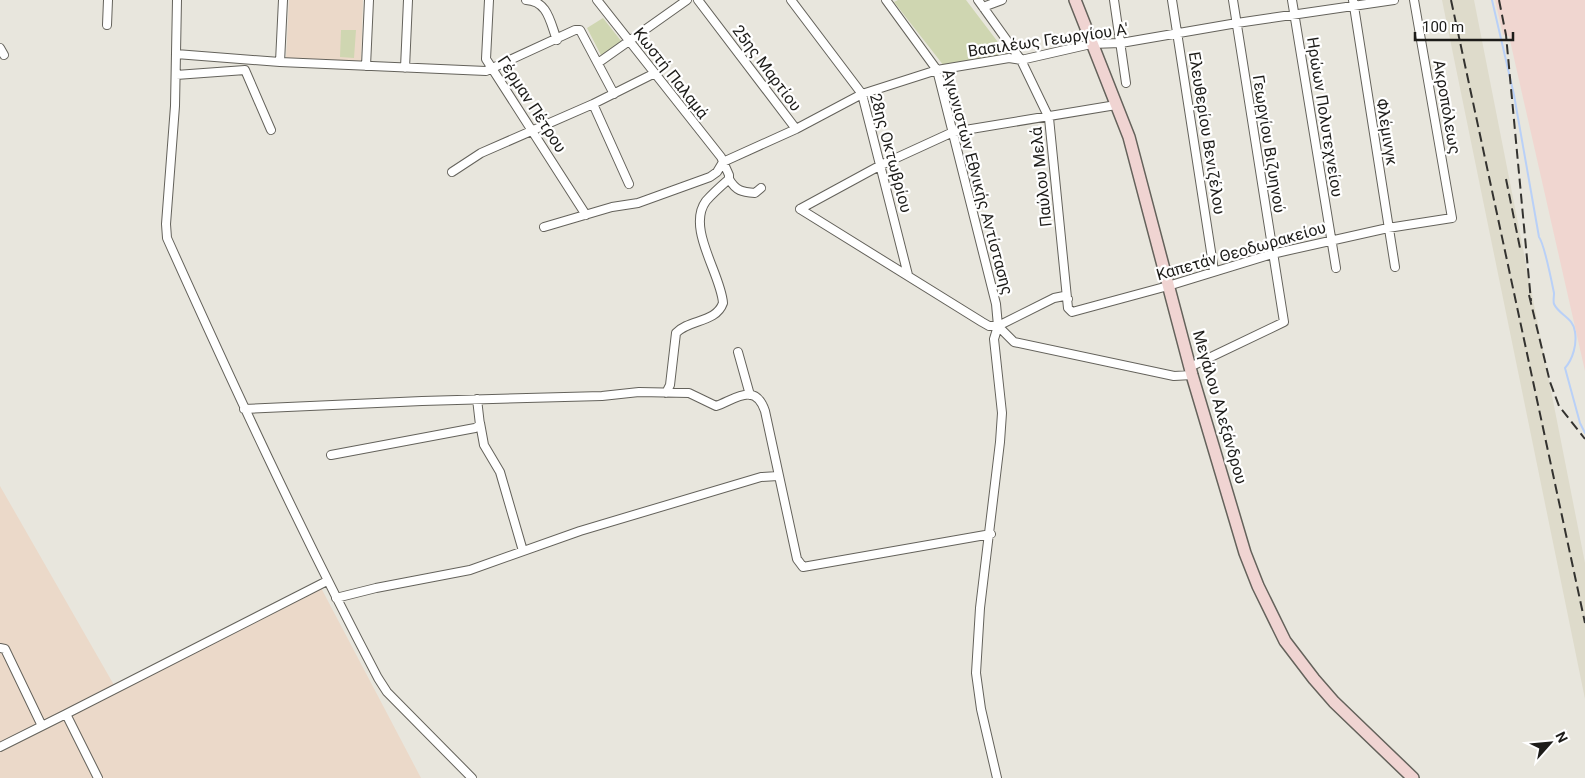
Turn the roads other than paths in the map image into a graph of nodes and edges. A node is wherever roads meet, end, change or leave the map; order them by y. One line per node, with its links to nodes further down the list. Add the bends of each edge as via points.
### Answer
1 (108, 0): 26 (street)
2 (177, 0): 32 (street)
3 (283, 0): 34 (street)
4 (370, 0): 36 (street)
5 (408, 0): 37 (street)
6 (488, 0): 38 (street, Γέρμαν Πέτρου, via 485,54)
7 (526, 0): 28 (street, via 535,0 544,7)
8 (597, 0): 29 (street, Κωστή Παλαμά)
9 (687, 0): 29 (street)
10 (698, 0): 48 (street, 25ης Μαρτίου)
11 (791, 0): 44 (street, 28ης Οκτωβρίου)
12 (886, 0): 39 (street, Αγωνιστών Εθνικής Αντίστασης)
13 (978, 0): 23 (street, Παύλου Μελά)
14 (1002, 0): 23 (street)
15 (1075, 0): 31 (street, Μεγάλου Αλεξάνδρου)
16 (1114, 0): 30 (street)
17 (1172, 0): 27 (street, Ελευθερίου Βενιζέλου)
18 (1233, 0): 25 (street, Γεωργίου Βιζυηνού)
19 (1292, 0): 24 (street, Ηρώων Πολυτεχνείου)
20 (1394, 0): 22 (street, Βασιλέως Γεωργίου Α')
21 (1414, 0): 59 (street, Ακροπόλεως)
22 (1353, 3): 24 (street, Βασιλέως Γεωργίου Α'); 61 (street, Φλέμινγκ)
23 (983, 7): 33 (street, Παύλου Μελά)
24 (1295, 14): 25 (street, Βασιλέως Γεωργίου Α'); 62 (street, Ηρώων Πολυτεχνείου)
25 (1237, 23): 27 (street, Βασιλέως Γεωργίου Α'); 63 (street, Γεωργίου Βιζυηνού)
26 (108, 26)
27 (1178, 34): 30 (street, Βασιλέως Γεωργίου Α'); 66 (street, Ελευθερίου Βενιζέλου)
28 (557, 40): 35 (street, via 580,30); 38 (street)
29 (628, 41): 35 (street); 40 (street, Κωστή Παλαμά)
30 (1121, 43): 31 (street, Βασιλέως Γεωργίου Α'); 42 (street)
31 (1091, 44): 33 (street, Βασιλέως Γεωργίου Α'); 46 (street, Μεγάλου Αλεξάνδρου)
32 (176, 54): 34 (street); 41 (street)
33 (1021, 60): 39 (street, Βασιλέως Γεωργίου Α', via 1009,58); 47 (street, Παύλου Μελά)
34 (280, 62): 36 (street)
35 (598, 62): 43 (street)
36 (366, 66): 37 (street)
37 (405, 68): 38 (street)
38 (493, 69): 50 (street, Γέρμαν Πέτρου)
39 (937, 70): 44 (street, Βασιλέως Γεωργίου Α'); 51 (street, Αγωνιστών Εθνικής Αντίστασης)
40 (653, 74): 43 (street); 52 (street, Κωστή Παλαμά)
41 (176, 75): 49 (street, via 245,70); 77 (street, via 166,232)
42 (1126, 83)
43 (614, 94): 45 (street)
44 (862, 94): 48 (street, Βασιλέως Γεωργίου Α'); 53 (street, 28ης Οκτωβρίου)
45 (593, 104): 50 (street); 56 (street)
46 (1116, 105): 47 (street); 68 (street, Μεγάλου Αλεξάνδρου, via 1129,137)
47 (1049, 118): 51 (street); 69 (street, Παύλου Μελά)
48 (796, 129): 52 (street, Βασιλέως Γεωργίου Α')
49 (271, 130)
50 (532, 131): 54 (street, via 481,153); 58 (street, Γέρμαν Πέτρου)
51 (953, 132): 53 (street); 71 (street, Αγωνιστών Εθνικής Αντίστασης, via 996,304)
52 (723, 162): 55 (street, Κωστή Παλαμά); 58 (street, Βασιλέως Γεωργίου Α', via 710,177 638,203)
53 (881, 165): 67 (street, 28ης Οκτωβρίου); 67 (street, via 800,209)
54 (452, 172)
55 (729, 179): 57 (street, via 735,188 743,192 755,193); 74 (street, via 707,200 700,216 702,237 723,303 714,316 685,326 676,333 670,385)
56 (630, 184)
57 (761, 188)
58 (586, 215): 60 (street, Βασιλέως Γεωργίου Α')
59 (1452, 218): 61 (street, Καπετάν Θεοδωρακείου)
60 (544, 227)
61 (1388, 228): 62 (street, Καπετάν Θεοδωρακείου); 65 (street, Φλέμινγκ)
62 (1331, 240): 63 (street, Καπετάν Θεοδωρακείου); 64 (street, Ηρώων Πολυτεχνείου)
63 (1272, 254): 66 (street, Καπετάν Θεοδωρακείου); 73 (street, Γεωργίου Βιζυηνού, via 1284,322)
64 (1336, 268)
65 (1395, 268)
66 (1214, 271): 68 (street, Καπετάν Θεοδωρακείου)
67 (908, 275): 71 (street, via 982,322)
68 (1168, 286): 70 (street, Καπετάν Θεοδωρακείου); 73 (street, Μεγάλου Αλεξάνδρου)
69 (1068, 299): 70 (street, Παύλου Μελά); 71 (street, via 1064,296 1054,298)
70 (1069, 311)
71 (998, 326): 73 (street, via 1014,342 1174,376); 81 (street, Αγωνιστών Εθνικής Αντίστασης, via 994,339 1002,413)
72 (738, 352): 75 (street)
73 (1191, 371): 92 (street, Μεγάλου Αλεξάνδρου, via 1246,554 1268,610 1314,679)
74 (666, 393): 75 (street, via 689,393 716,406); 76 (street)
75 (750, 395): 80 (street, via 762,404)
76 (477, 399): 77 (street); 78 (street)
77 (244, 409): 83 (street)
78 (480, 423): 79 (street, via 475,428); 82 (street, via 484,445 500,472)
79 (331, 455)
80 (778, 476): 81 (street, via 797,559 803,567); 82 (street, via 761,477)
81 (991, 534): 91 (street, Αγωνιστών Εθνικής Αντίστασης, via 980,608 976,673)
82 (524, 551): 84 (street, via 470,570)
83 (327, 582): 84 (street); 86 (street)
84 (336, 598): 90 (street, via 387,692)
85 (0, 648): 87 (street, via 5,649)
86 (66, 714): 87 (street); 89 (street)
87 (42, 726): 88 (street)
88 (0, 747)
89 (98, 778)
90 (472, 778)
91 (997, 778)
92 (1413, 778)

